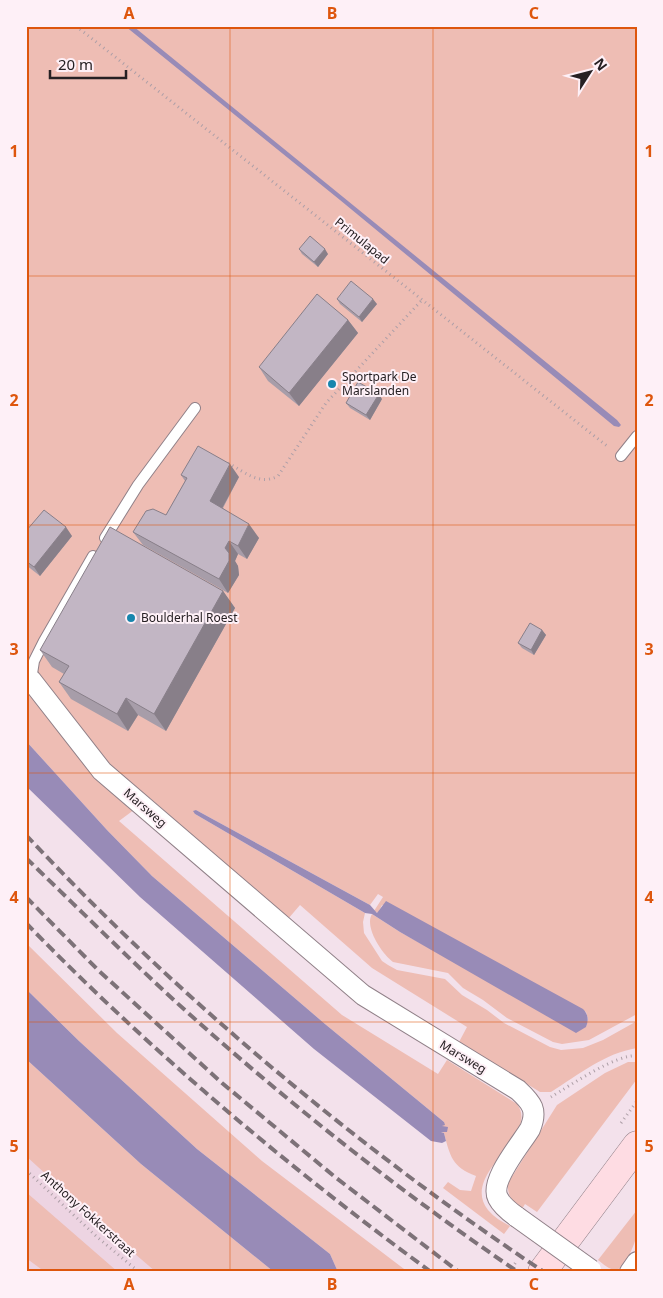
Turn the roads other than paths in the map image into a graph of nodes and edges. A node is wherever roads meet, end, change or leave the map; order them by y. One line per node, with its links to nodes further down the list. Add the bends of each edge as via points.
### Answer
1 (195, 408): 4 (lane, Marsweg, via 111,527 44,641 34,661)
2 (637, 436): 3 (lane)
3 (621, 456)
4 (32, 680): 7 (street, Marsweg, bridge, via 102,771 363,995 528,1099 535,1116 497,1180 497,1197 505,1208)
5 (637, 1145): 8 (main road)
6 (637, 1262): 9 (street)
7 (595, 1271)
8 (542, 1272)
9 (630, 1272)

